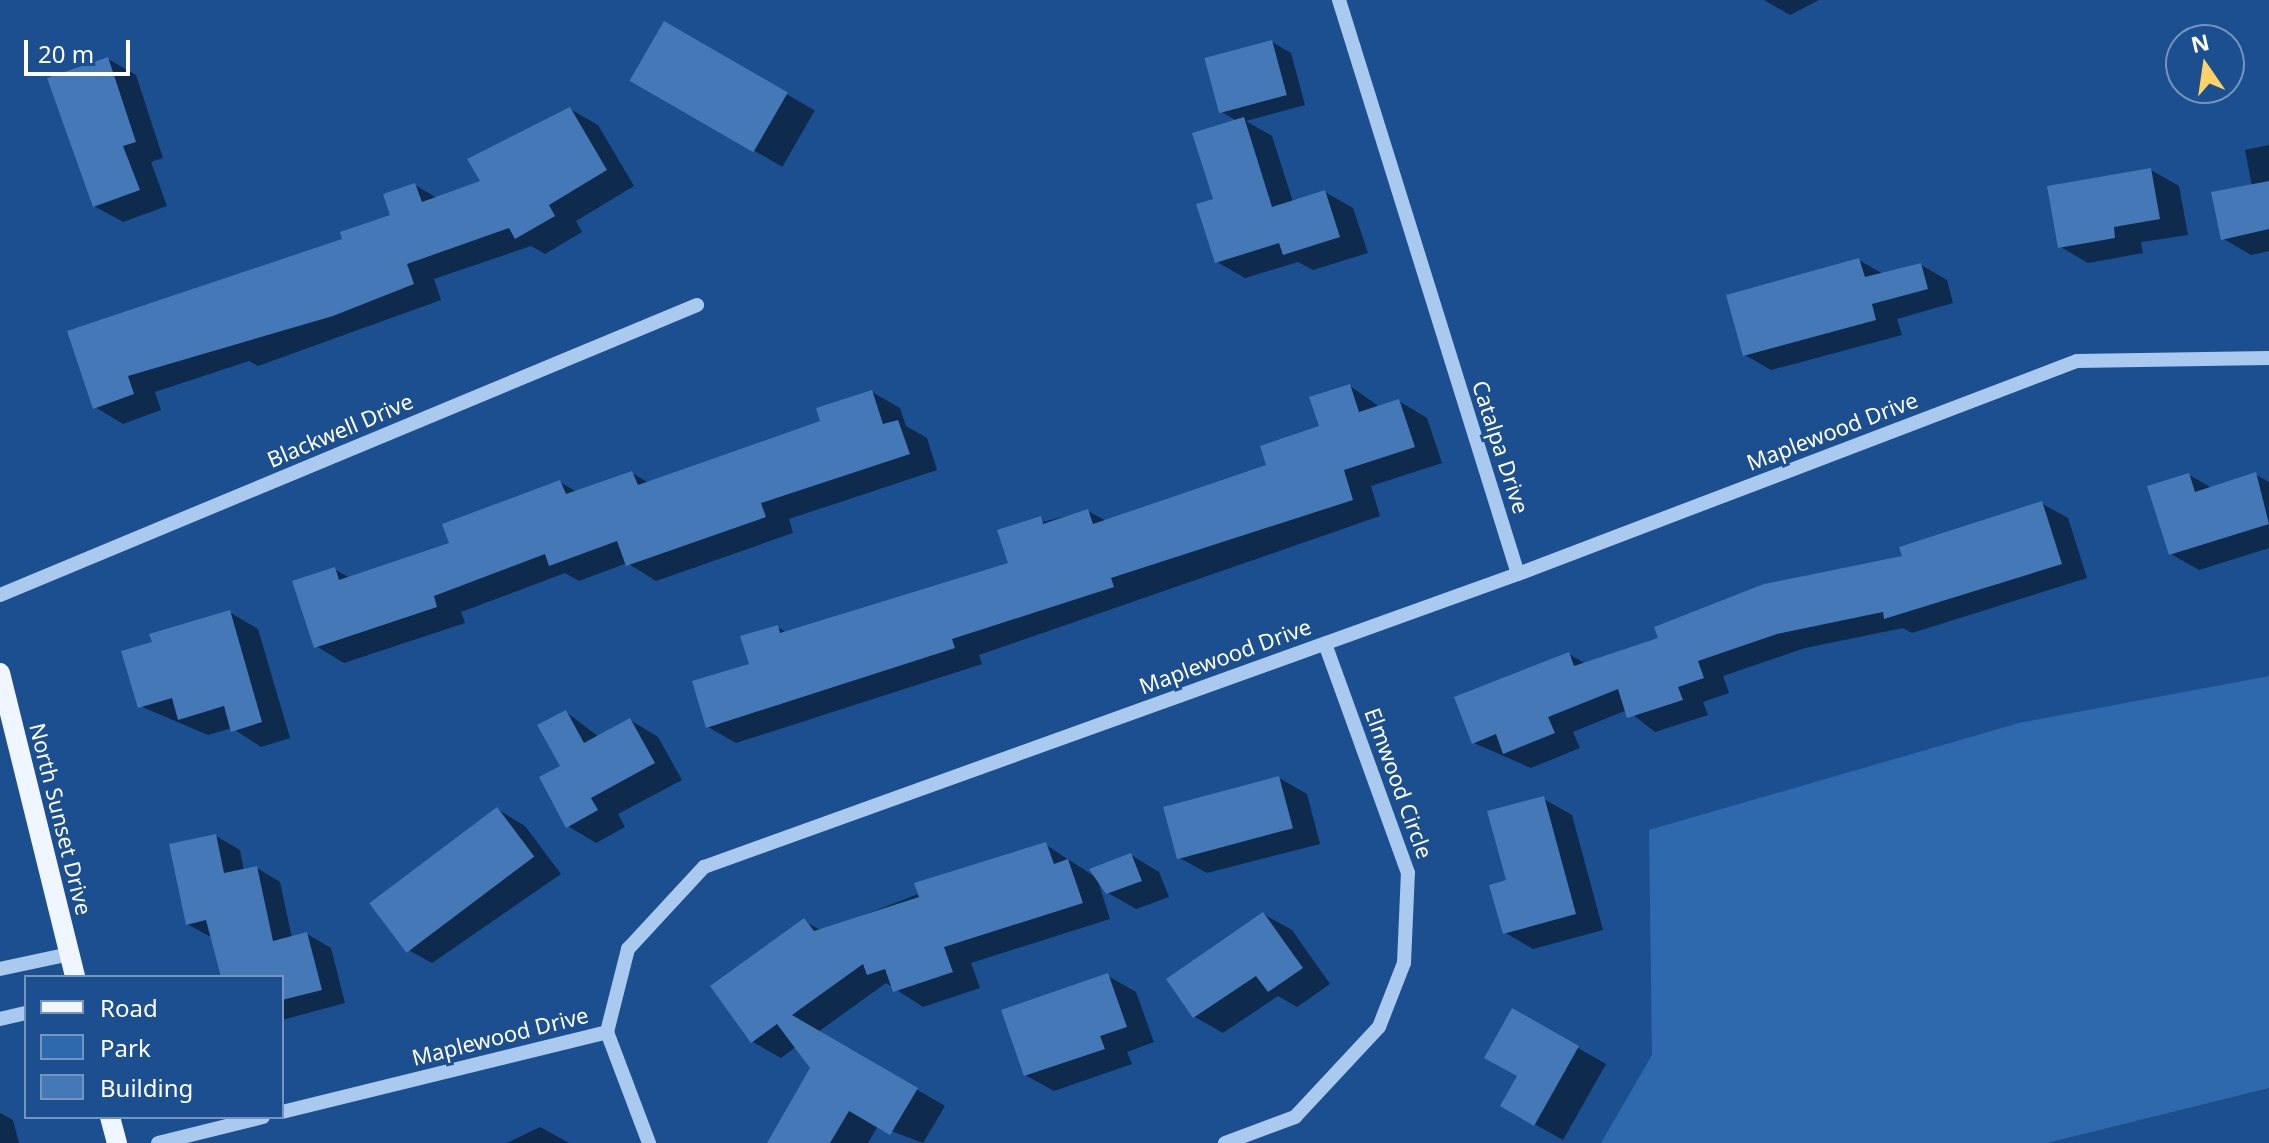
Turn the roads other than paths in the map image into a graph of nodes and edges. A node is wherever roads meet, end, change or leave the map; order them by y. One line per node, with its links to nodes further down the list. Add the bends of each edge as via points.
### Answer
1 (1339, 0): 4 (street, Catalpa Drive)
2 (697, 305): 5 (street, Blackwell Drive)
3 (2269, 358): 4 (street, Maplewood Drive, via 2077,361)
4 (1518, 574): 6 (street, Maplewood Drive)
5 (0, 595)
6 (1325, 644): 13 (street, Maplewood Drive, via 704,867 628,949); 20 (street, Elmwood Circle, via 1408,873 1404,963 1379,1027 1295,1117)
7 (0, 673): 8 (main road, North Sunset Drive)
8 (70, 954): 9 (street); 10 (main road, North Sunset Drive)
9 (0, 969)
10 (75, 975)
11 (24, 1013): 12 (street)
12 (0, 1019)
13 (607, 1032): 14 (street, Maplewood Drive); 19 (street)
14 (284, 1112)
15 (111, 1119): 17 (main road)
16 (255, 1119): 18 (street)
17 (117, 1143)
18 (158, 1143)
19 (649, 1143)
20 (1225, 1143)

